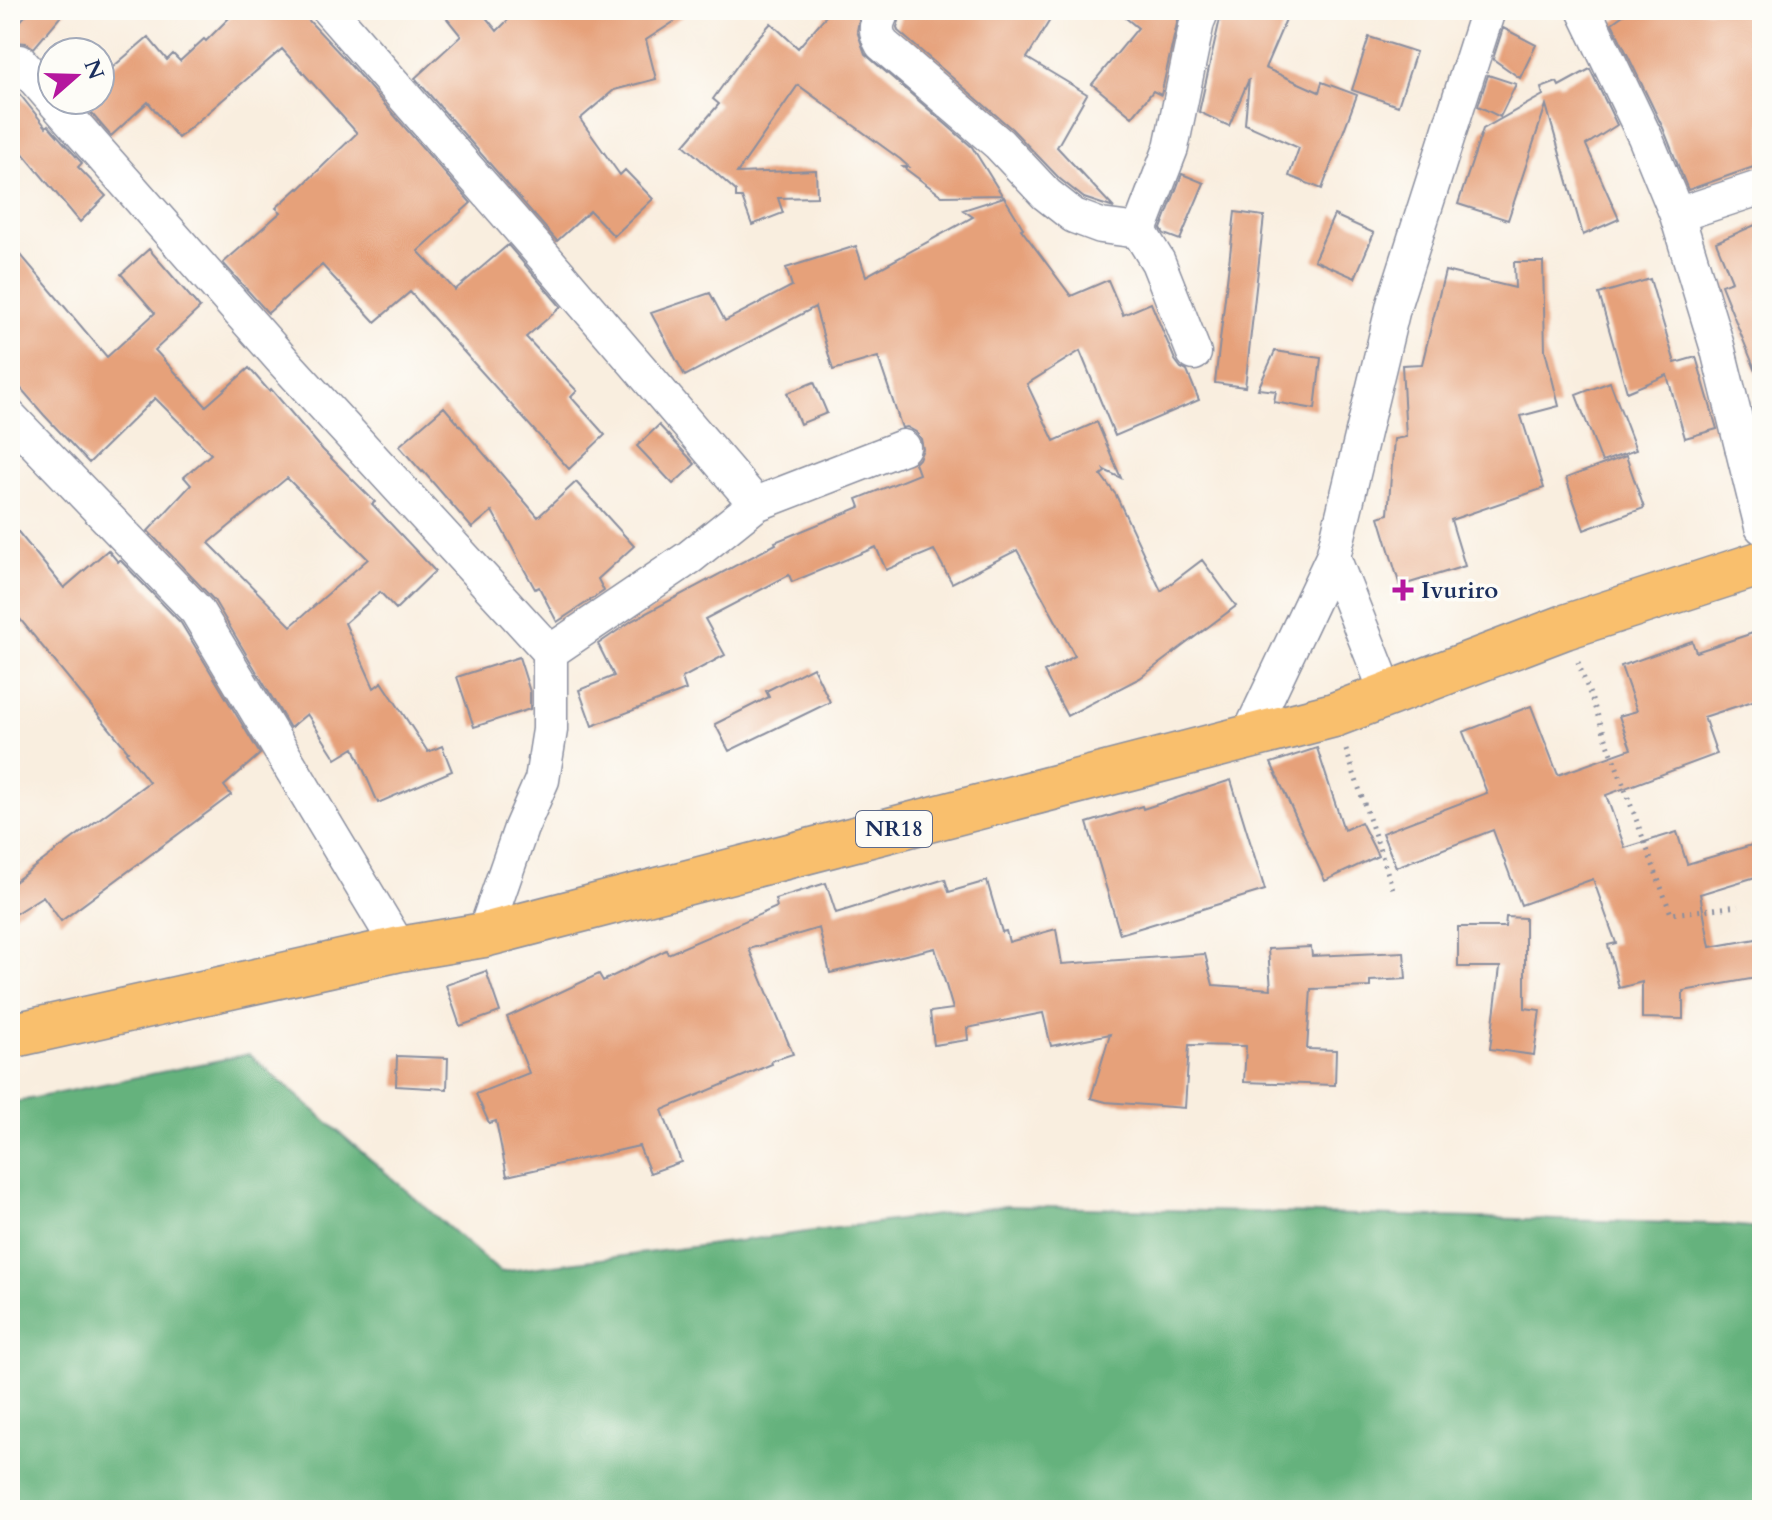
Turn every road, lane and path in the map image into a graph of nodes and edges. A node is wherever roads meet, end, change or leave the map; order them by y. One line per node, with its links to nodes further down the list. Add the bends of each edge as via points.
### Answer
1 (329, 10): 15 (street)
2 (883, 10): 11 (street, via 876,33 882,44 999,144 1046,194 1074,216)
3 (1202, 10): 11 (street, via 1171,148)
4 (1488, 10): 17 (street, via 1394,304)
5 (1584, 10): 10 (street)
6 (20, 62): 7 (street)
7 (36, 81)
8 (66, 116): 20 (street)
9 (1762, 187): 10 (street)
10 (1677, 215): 16 (street, via 1717,346)
11 (1139, 231): 12 (street, via 1158,262)
12 (1194, 353)
13 (10, 417): 27 (street, via 197,611)
14 (903, 447): 15 (street)
15 (756, 504): 20 (street, via 690,557)
16 (1762, 527)
17 (1333, 557): 21 (street); 23 (street)
18 (1762, 563): 19 (main road, NR18)
19 (1565, 627): 21 (main road, NR18); 25 (path, via 1671,914)
20 (550, 652): 26 (street, via 550,730 542,780)
21 (1387, 693): 22 (main road, NR18)
22 (1334, 715): 23 (main road, NR18); 24 (path)
23 (1249, 735): 26 (main road, NR18)
24 (1393, 889)
25 (1738, 906)
26 (484, 935): 27 (main road, NR18)
27 (400, 949): 28 (main road, NR18)
28 (10, 1036)

